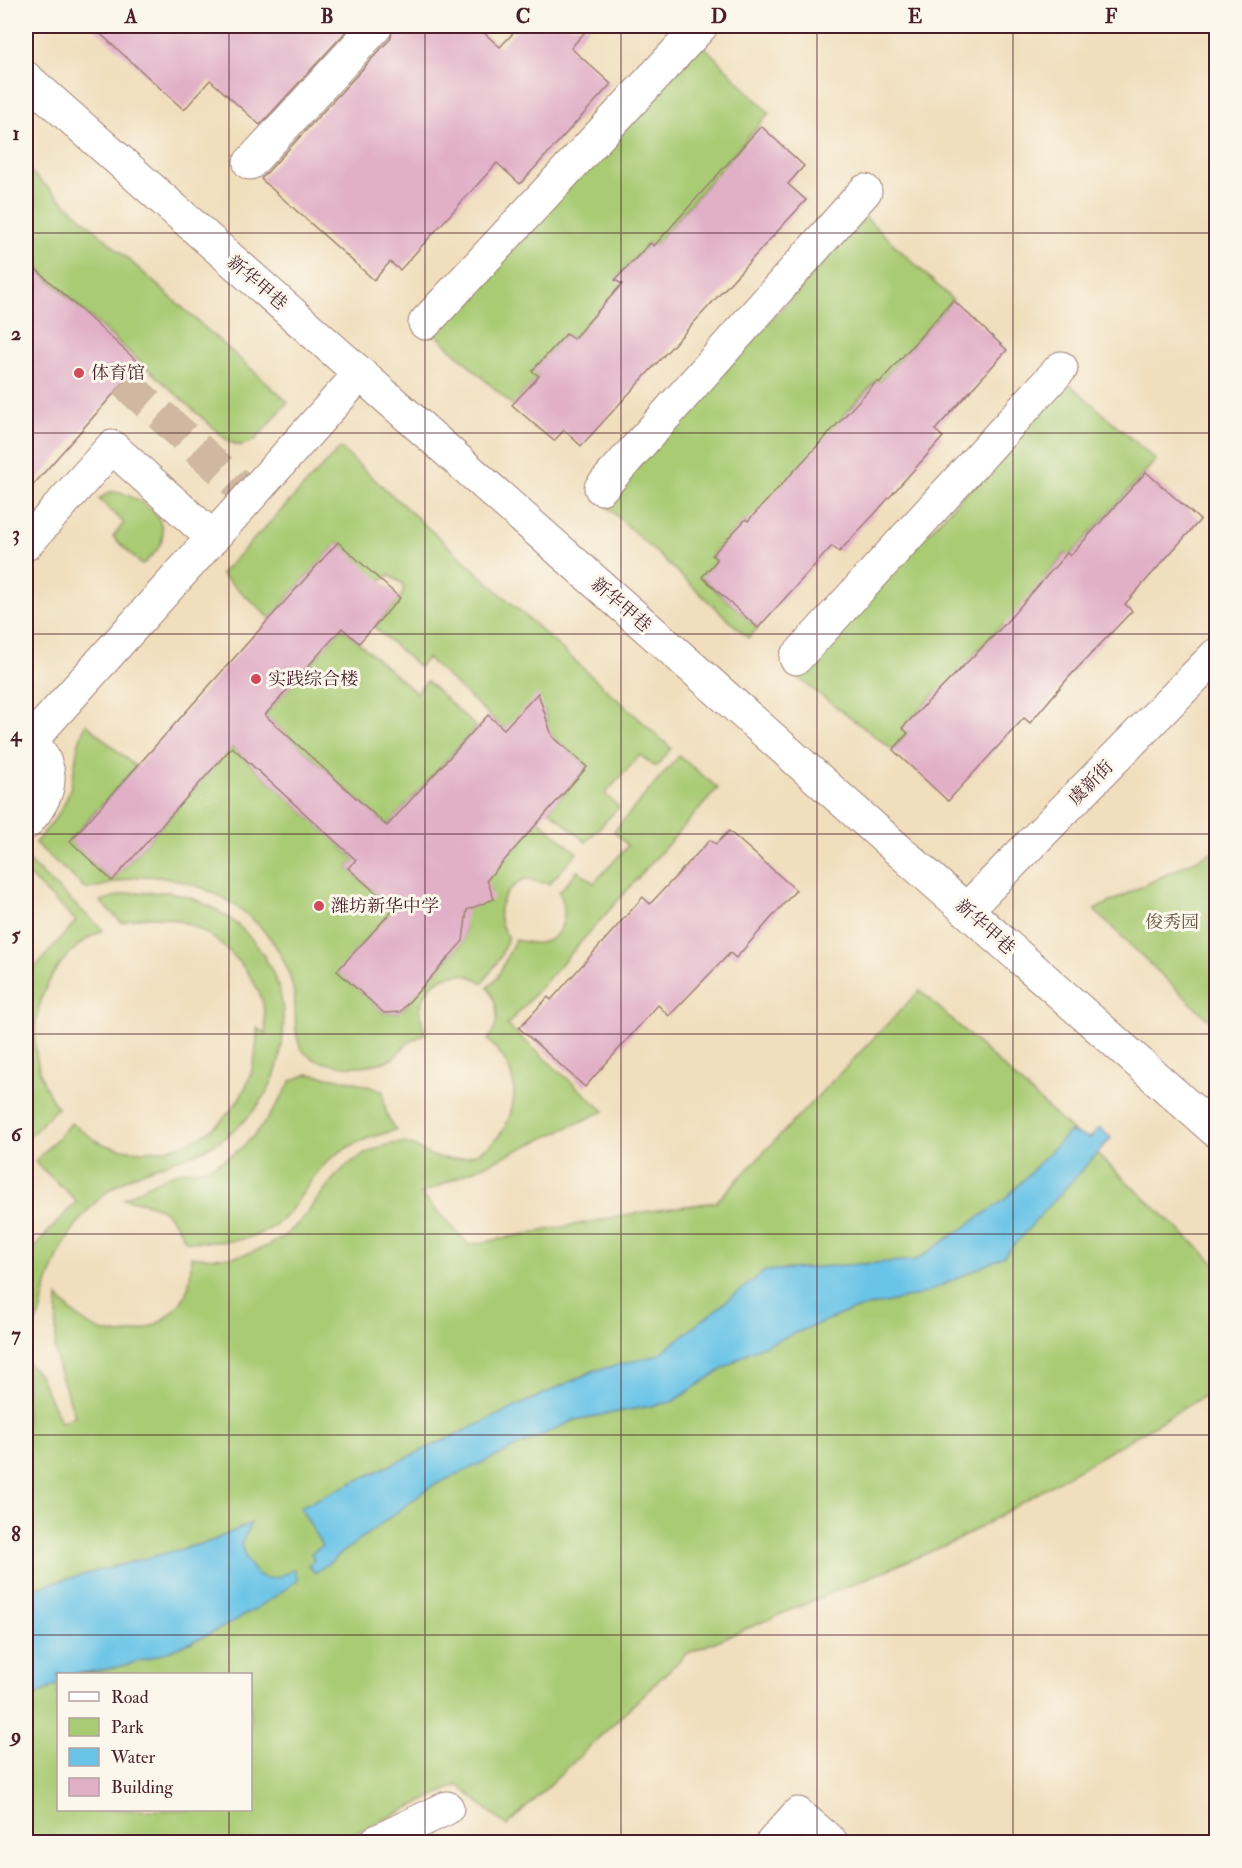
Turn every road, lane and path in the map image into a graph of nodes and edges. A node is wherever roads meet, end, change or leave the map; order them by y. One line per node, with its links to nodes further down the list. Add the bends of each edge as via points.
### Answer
1 (376, 26): 4 (street)
2 (701, 26): 6 (street)
3 (26, 78): 8 (street, 新华甲巷)
4 (250, 163)
5 (865, 191): 9 (street)
6 (424, 323)
7 (1062, 368): 13 (street)
8 (360, 374): 10 (street); 16 (street, 新华甲巷)
9 (601, 488)
10 (213, 538): 11 (street, via 112,447); 14 (street)
11 (26, 544)
12 (1216, 656): 16 (street, 虞新街)
13 (796, 658)
14 (28, 737): 15 (street, via 42,753 47,788 42,805)
15 (26, 823)
16 (966, 910): 17 (street, 新华甲巷)
17 (1216, 1131)
18 (447, 1808): 19 (street)
19 (376, 1842)
20 (773, 1842): 21 (street, via 798,1814)
21 (831, 1842)

